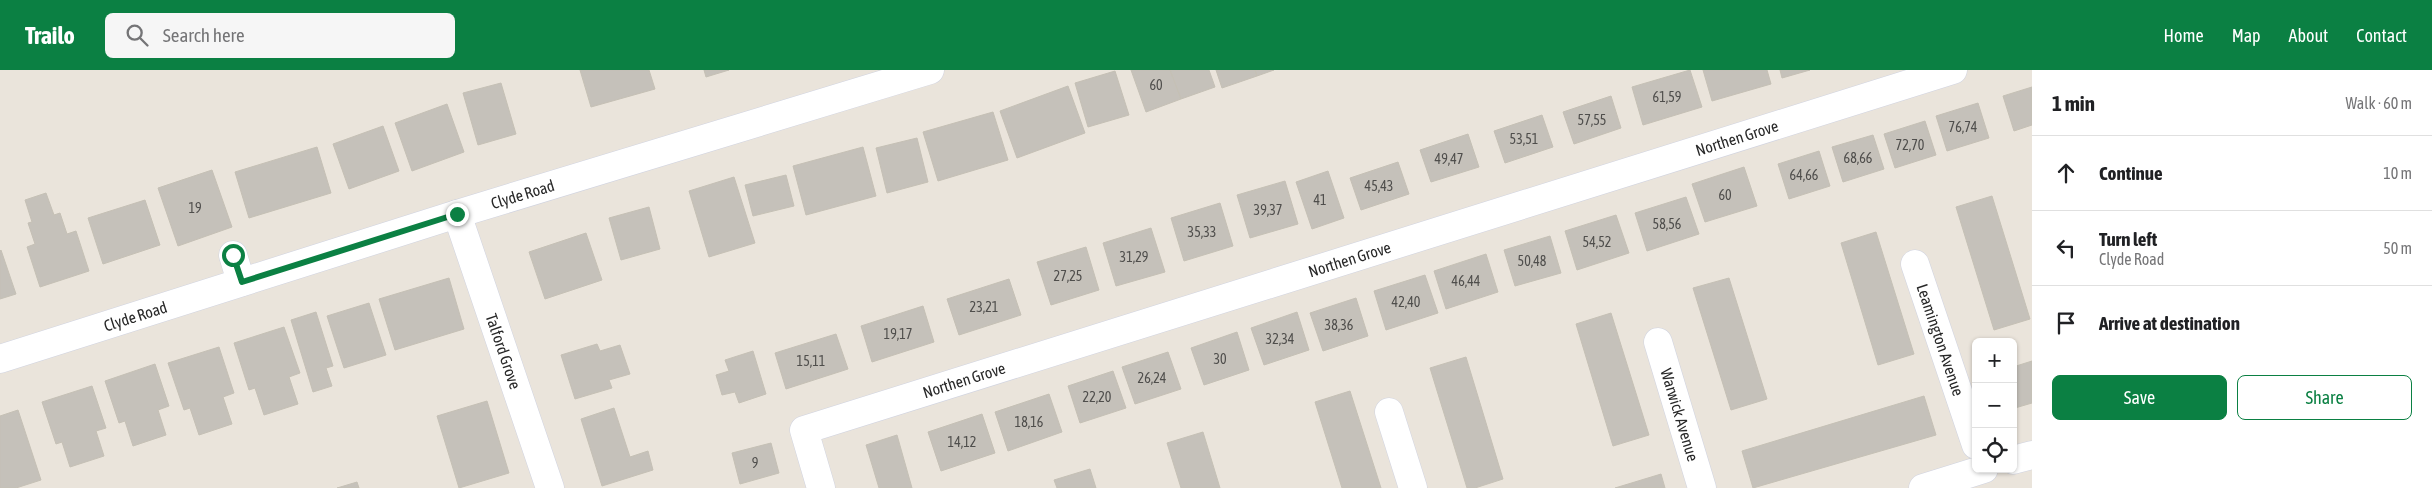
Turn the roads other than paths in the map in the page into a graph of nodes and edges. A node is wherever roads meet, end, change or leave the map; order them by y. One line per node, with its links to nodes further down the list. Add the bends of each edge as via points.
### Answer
1 (930, 70): 3 (street, Clyde Road)
2 (1953, 70): 15 (street, Northen Grove, via 804,430)
3 (457, 214): 6 (street, Clyde Road); 14 (street, Talford Grove)
4 (233, 255): 6 (street)
5 (1915, 264): 10 (street, Leamington Avenue)
6 (242, 282): 8 (street, Clyde Road)
7 (1658, 342): 17 (street, Warwick Avenue)
8 (0, 359)
9 (1389, 412): 16 (street)
10 (1972, 433)
11 (2032, 455): 12 (street)
12 (2017, 459)
13 (1972, 473): 18 (street)
14 (550, 488)
15 (821, 488)
16 (1414, 488)
17 (1702, 488)
18 (1923, 488)

